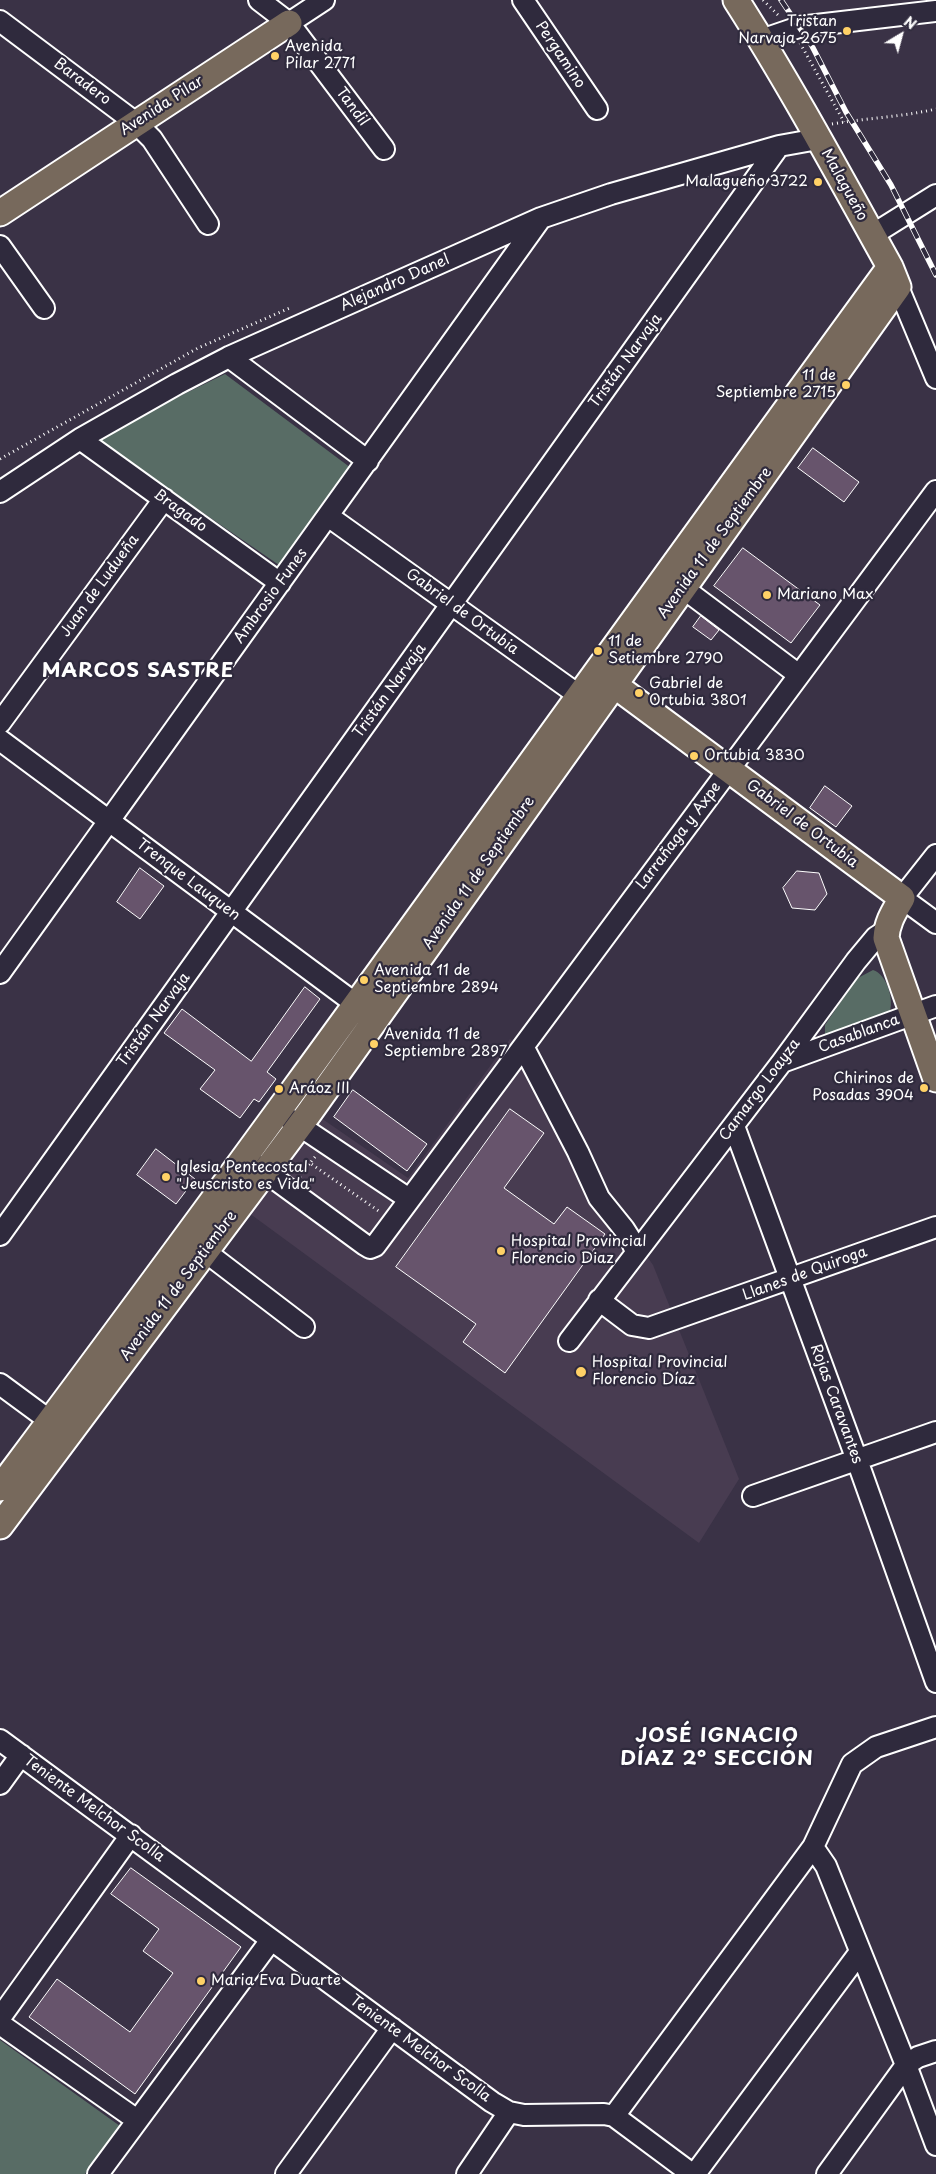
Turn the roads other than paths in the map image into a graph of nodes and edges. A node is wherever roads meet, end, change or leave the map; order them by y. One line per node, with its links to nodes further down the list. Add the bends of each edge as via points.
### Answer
1 (259, 0): 7 (street, Tandil)
2 (324, 0): 7 (street, Avenida Pilar)
3 (522, 0): 9 (street, Pergamino)
4 (736, 0): 8 (main road, Malagueño)
5 (936, 11): 8 (street, via 799,27)
6 (0, 21): 10 (street, Baradero)
7 (289, 23): 10 (main road, Avenida Pilar); 13 (street, Tandil)
8 (767, 49): 11 (main road, Malagueño)
9 (597, 109)
10 (136, 123): 15 (main road, Avenida Pilar); 17 (street, Baradero, via 152,139)
11 (812, 129): 12 (street, Alejandro Danel); 18 (main road, Malagueño)
12 (779, 146): 16 (street, Alejandro Danel, via 611,194); 32 (street, Tristán Narvaja)
13 (384, 149)
14 (936, 195): 18 (street)
15 (0, 213)
16 (541, 218): 22 (street, Alejandro Danel); 25 (street, Ambrosio Funes)
17 (208, 224)
18 (872, 235): 20 (main road, Malagueño)
19 (0, 246): 21 (street)
20 (894, 277): 23 (street, Malagueño); 31 (main road, Avenida 11 de Septiembre); 34 (main road, Avenida 11 de Septiembre)
21 (44, 308)
22 (229, 357): 24 (street, Alejandro Danel); 25 (street)
23 (936, 378)
24 (80, 439): 27 (street, Alejandro Danel); 28 (street, Bragado)
25 (368, 461): 29 (street, Ambrosio Funes)
26 (936, 491): 33 (street, Larrañaga y Axpe)
27 (0, 492)
28 (164, 499): 30 (street, Bragado); 36 (street, Juan de Ludueña)
29 (328, 516): 30 (street, Ambrosio Funes); 32 (street, Gabriel de Ortubia)
30 (280, 583): 39 (street, Ambrosio Funes)
31 (683, 588): 33 (street); 34 (main road, Avenida 11 de Septiembre)
32 (452, 605): 35 (street, Gabriel de Ortubia); 42 (street, Tristán Narvaja)
33 (799, 675): 38 (street, Larrañaga y Axpe)
34 (605, 678): 35 (main road, Avenida 11 de Septiembre); 38 (main road, Gabriel de Ortubia)
35 (588, 702): 46 (main road, Avenida 11 de Septiembre); 49 (main road, Avenida 11 de Septiembre)
36 (0, 723)
37 (0, 740): 39 (street, Trenque Lauquen)
38 (729, 770): 41 (main road, Gabriel de Ortubia); 50 (street, Larrañaga y Axpe)
39 (110, 822): 42 (street, Trenque Lauquen); 45 (street, Ambrosio Funes)
40 (936, 855): 41 (street)
41 (902, 898): 43 (street, Gabriel de Ortubia); 44 (main road)
42 (232, 913): 46 (street, Trenque Lauquen); 59 (street, Tristán Narvaja)
43 (936, 923)
44 (887, 930): 48 (main road, via 889,951); 51 (street, Camargo Loayza, via 876,937 861,955)
45 (0, 973)
46 (356, 1004): 49 (street, Trenque Lauquen); 53 (main road, Avenida 11 de Septiembre)
47 (936, 1006): 48 (street, Casablanca)
48 (913, 1014): 51 (street, Casablanca); 52 (main road)
49 (376, 1019): 54 (main road, Avenida 11 de Septiembre)
50 (526, 1042): 57 (street, Larrañaga y Axpe); 61 (street, via 598,1198 624,1229)
51 (782, 1062): 55 (street, Camargo Loayza)
52 (936, 1079)
53 (280, 1112): 54 (street); 56 (main road, Avenida 11 de Septiembre)
54 (300, 1126): 56 (main road, Avenida 11 de Septiembre); 57 (street)
55 (734, 1126): 61 (street, Camargo Loayza); 62 (street, Rojas Caravantes)
56 (255, 1164): 57 (street, Larrañaga y Axpe, via 370,1248 375,1246); 60 (main road, Avenida 11 de Septiembre)
57 (409, 1199)
58 (936, 1227): 62 (street, Llanes de Quiroga)
59 (0, 1235)
60 (196, 1244): 64 (street); 67 (main road, Avenida 11 de Septiembre)
61 (636, 1252): 63 (street, Camargo Loayza)
62 (790, 1279): 63 (street, Llanes de Quiroga, via 649,1328 632,1326); 69 (street, Rojas Caravantes)
63 (599, 1300): 65 (street, Camargo Loayza)
64 (304, 1327)
65 (569, 1341)
66 (0, 1384): 67 (street)
67 (59, 1428): 70 (main road, Avenida 11 de Septiembre); 72 (main road, Avenida 11 de Septiembre)
68 (936, 1432): 69 (street)
69 (857, 1460): 71 (street); 73 (street, Rojas Caravantes)
70 (0, 1488)
71 (753, 1496)
72 (0, 1526)
73 (936, 1682)
74 (936, 1727): 79 (street, via 876,1747 852,1764)
75 (0, 1740): 76 (street, Teniente Melchor Scolla)
76 (21, 1755): 77 (street); 78 (street, Teniente Melchor Scolla)
77 (0, 1784)
78 (131, 1835): 80 (street, Teniente Melchor Scolla); 82 (street)
79 (813, 1847): 81 (street, via 826,1866); 88 (street)
80 (271, 1940): 84 (street, Teniente Melchor Scolla); 89 (street)
81 (860, 1952): 86 (street); 94 (street)
82 (0, 2018)
83 (0, 2024): 89 (street)
84 (392, 2028): 87 (street, Teniente Melchor Scolla); 92 (street)
85 (936, 2051): 86 (street)
86 (906, 2065): 90 (street); 95 (street)
87 (509, 2112): 88 (street, Teniente Melchor Scolla); 93 (street)
88 (614, 2116): 94 (street)
89 (137, 2120): 91 (street)
90 (936, 2145)
91 (98, 2174)
92 (286, 2174)
93 (467, 2174)
94 (693, 2174)
95 (827, 2174)

